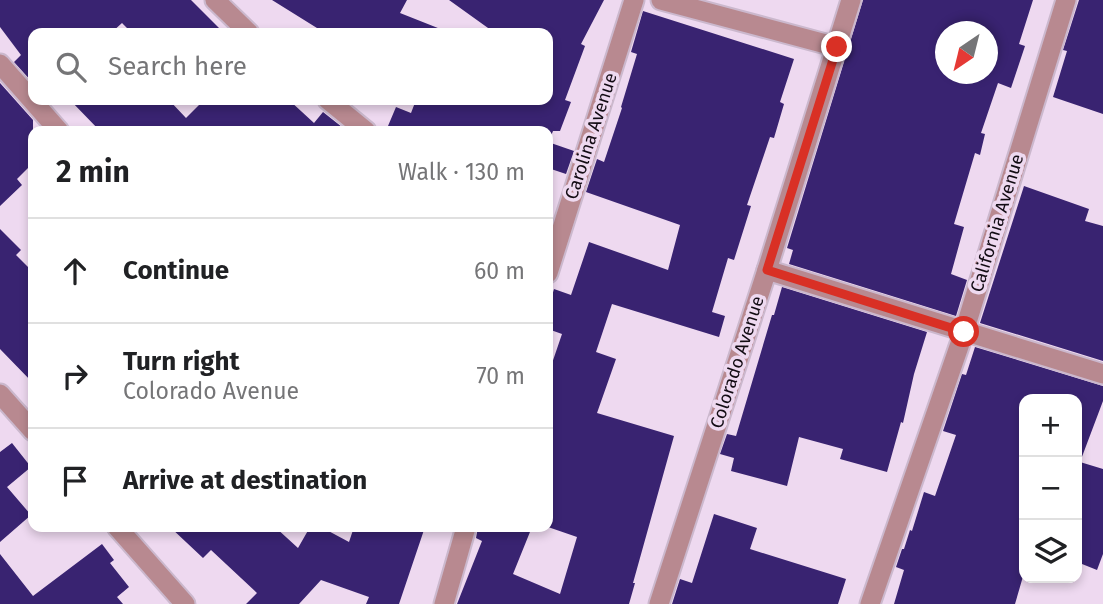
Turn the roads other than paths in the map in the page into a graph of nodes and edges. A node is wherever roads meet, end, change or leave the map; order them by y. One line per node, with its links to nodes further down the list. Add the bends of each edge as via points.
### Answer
1 (215, 0): 6 (street)
2 (634, 0): 14 (street, Carolina Avenue)
3 (661, 0): 7 (street)
4 (851, 0): 7 (street, Colorado Avenue)
5 (1066, 0): 16 (street, California Avenue)
6 (244, 28)
7 (837, 47): 15 (street, Colorado Avenue)
8 (0, 64): 9 (street)
9 (28, 95)
10 (37, 105): 12 (street)
11 (334, 105): 13 (street)
12 (56, 126)
13 (360, 126)
14 (554, 232)
15 (767, 270): 16 (street); 24 (street, Colorado Avenue)
16 (964, 332): 17 (street); 25 (street, California Avenue)
17 (1103, 374)
18 (0, 394): 19 (street)
19 (28, 425)
20 (121, 532): 22 (street)
21 (465, 532): 23 (street)
22 (185, 604)
23 (444, 604)
24 (659, 604)
25 (870, 604)

